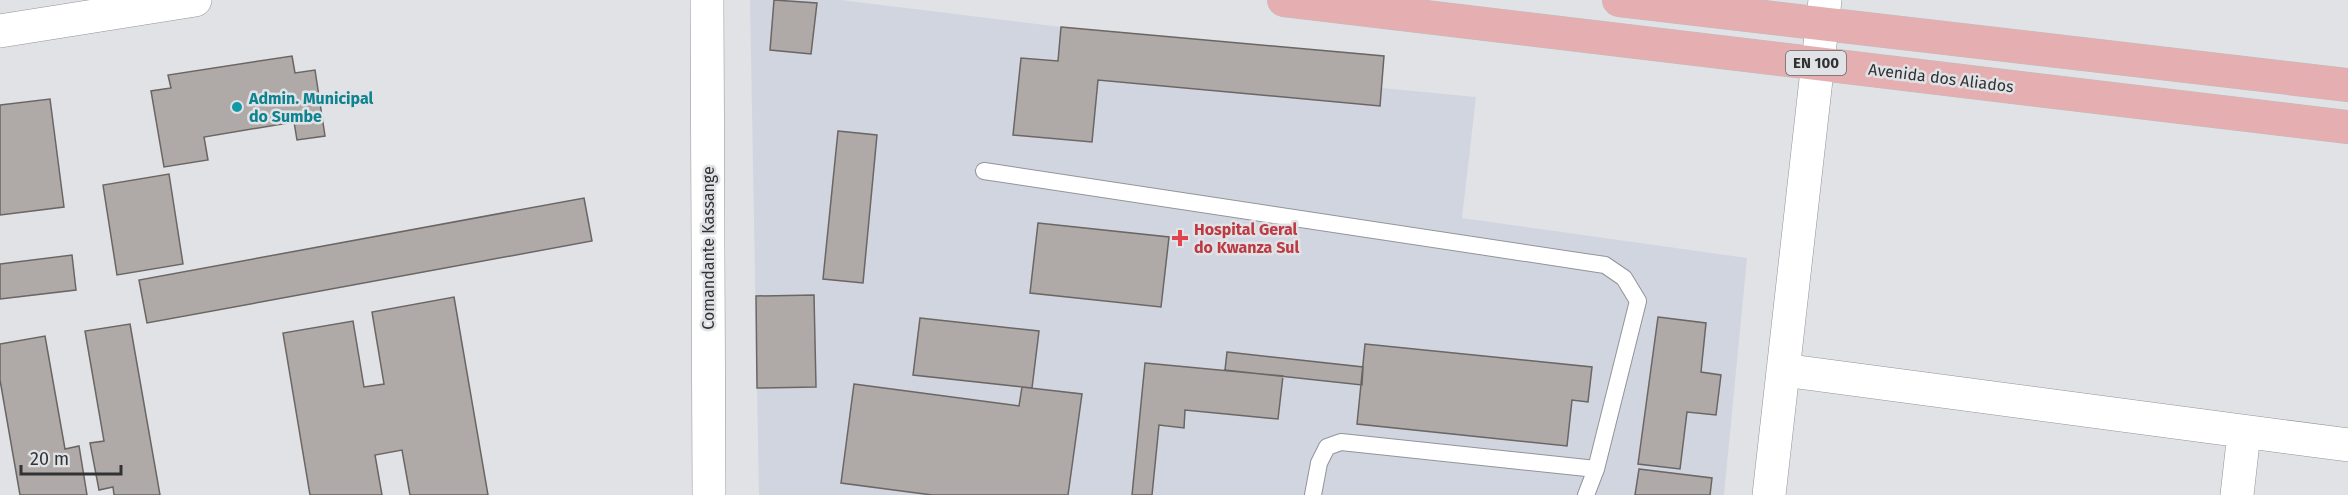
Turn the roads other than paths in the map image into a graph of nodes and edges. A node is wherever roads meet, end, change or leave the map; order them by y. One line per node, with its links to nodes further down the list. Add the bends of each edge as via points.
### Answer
1 (195, 0): 6 (street)
2 (707, 0): 15 (street, Comandante Kassange)
3 (1284, 0): 7 (main road, Avenida dos Aliados / EN 100)
4 (1619, 0): 5 (main road, EN 100)
5 (1823, 12): 7 (street); 8 (main road, EN 100)
6 (0, 31)
7 (1818, 64): 9 (main road, Avenida dos Aliados / EN 100); 11 (street)
8 (2348, 85)
9 (2348, 127)
10 (984, 171): 14 (lane, via 1605,265 1624,278 1638,301)
11 (1783, 370): 12 (street); 18 (street)
12 (2244, 433): 13 (street); 19 (street)
13 (2348, 445)
14 (1596, 469): 16 (lane, via 1341,442 1327,447 1318,462); 17 (lane)
15 (709, 495)
16 (1313, 495)
17 (1586, 495)
18 (1768, 495)
19 (2237, 495)

